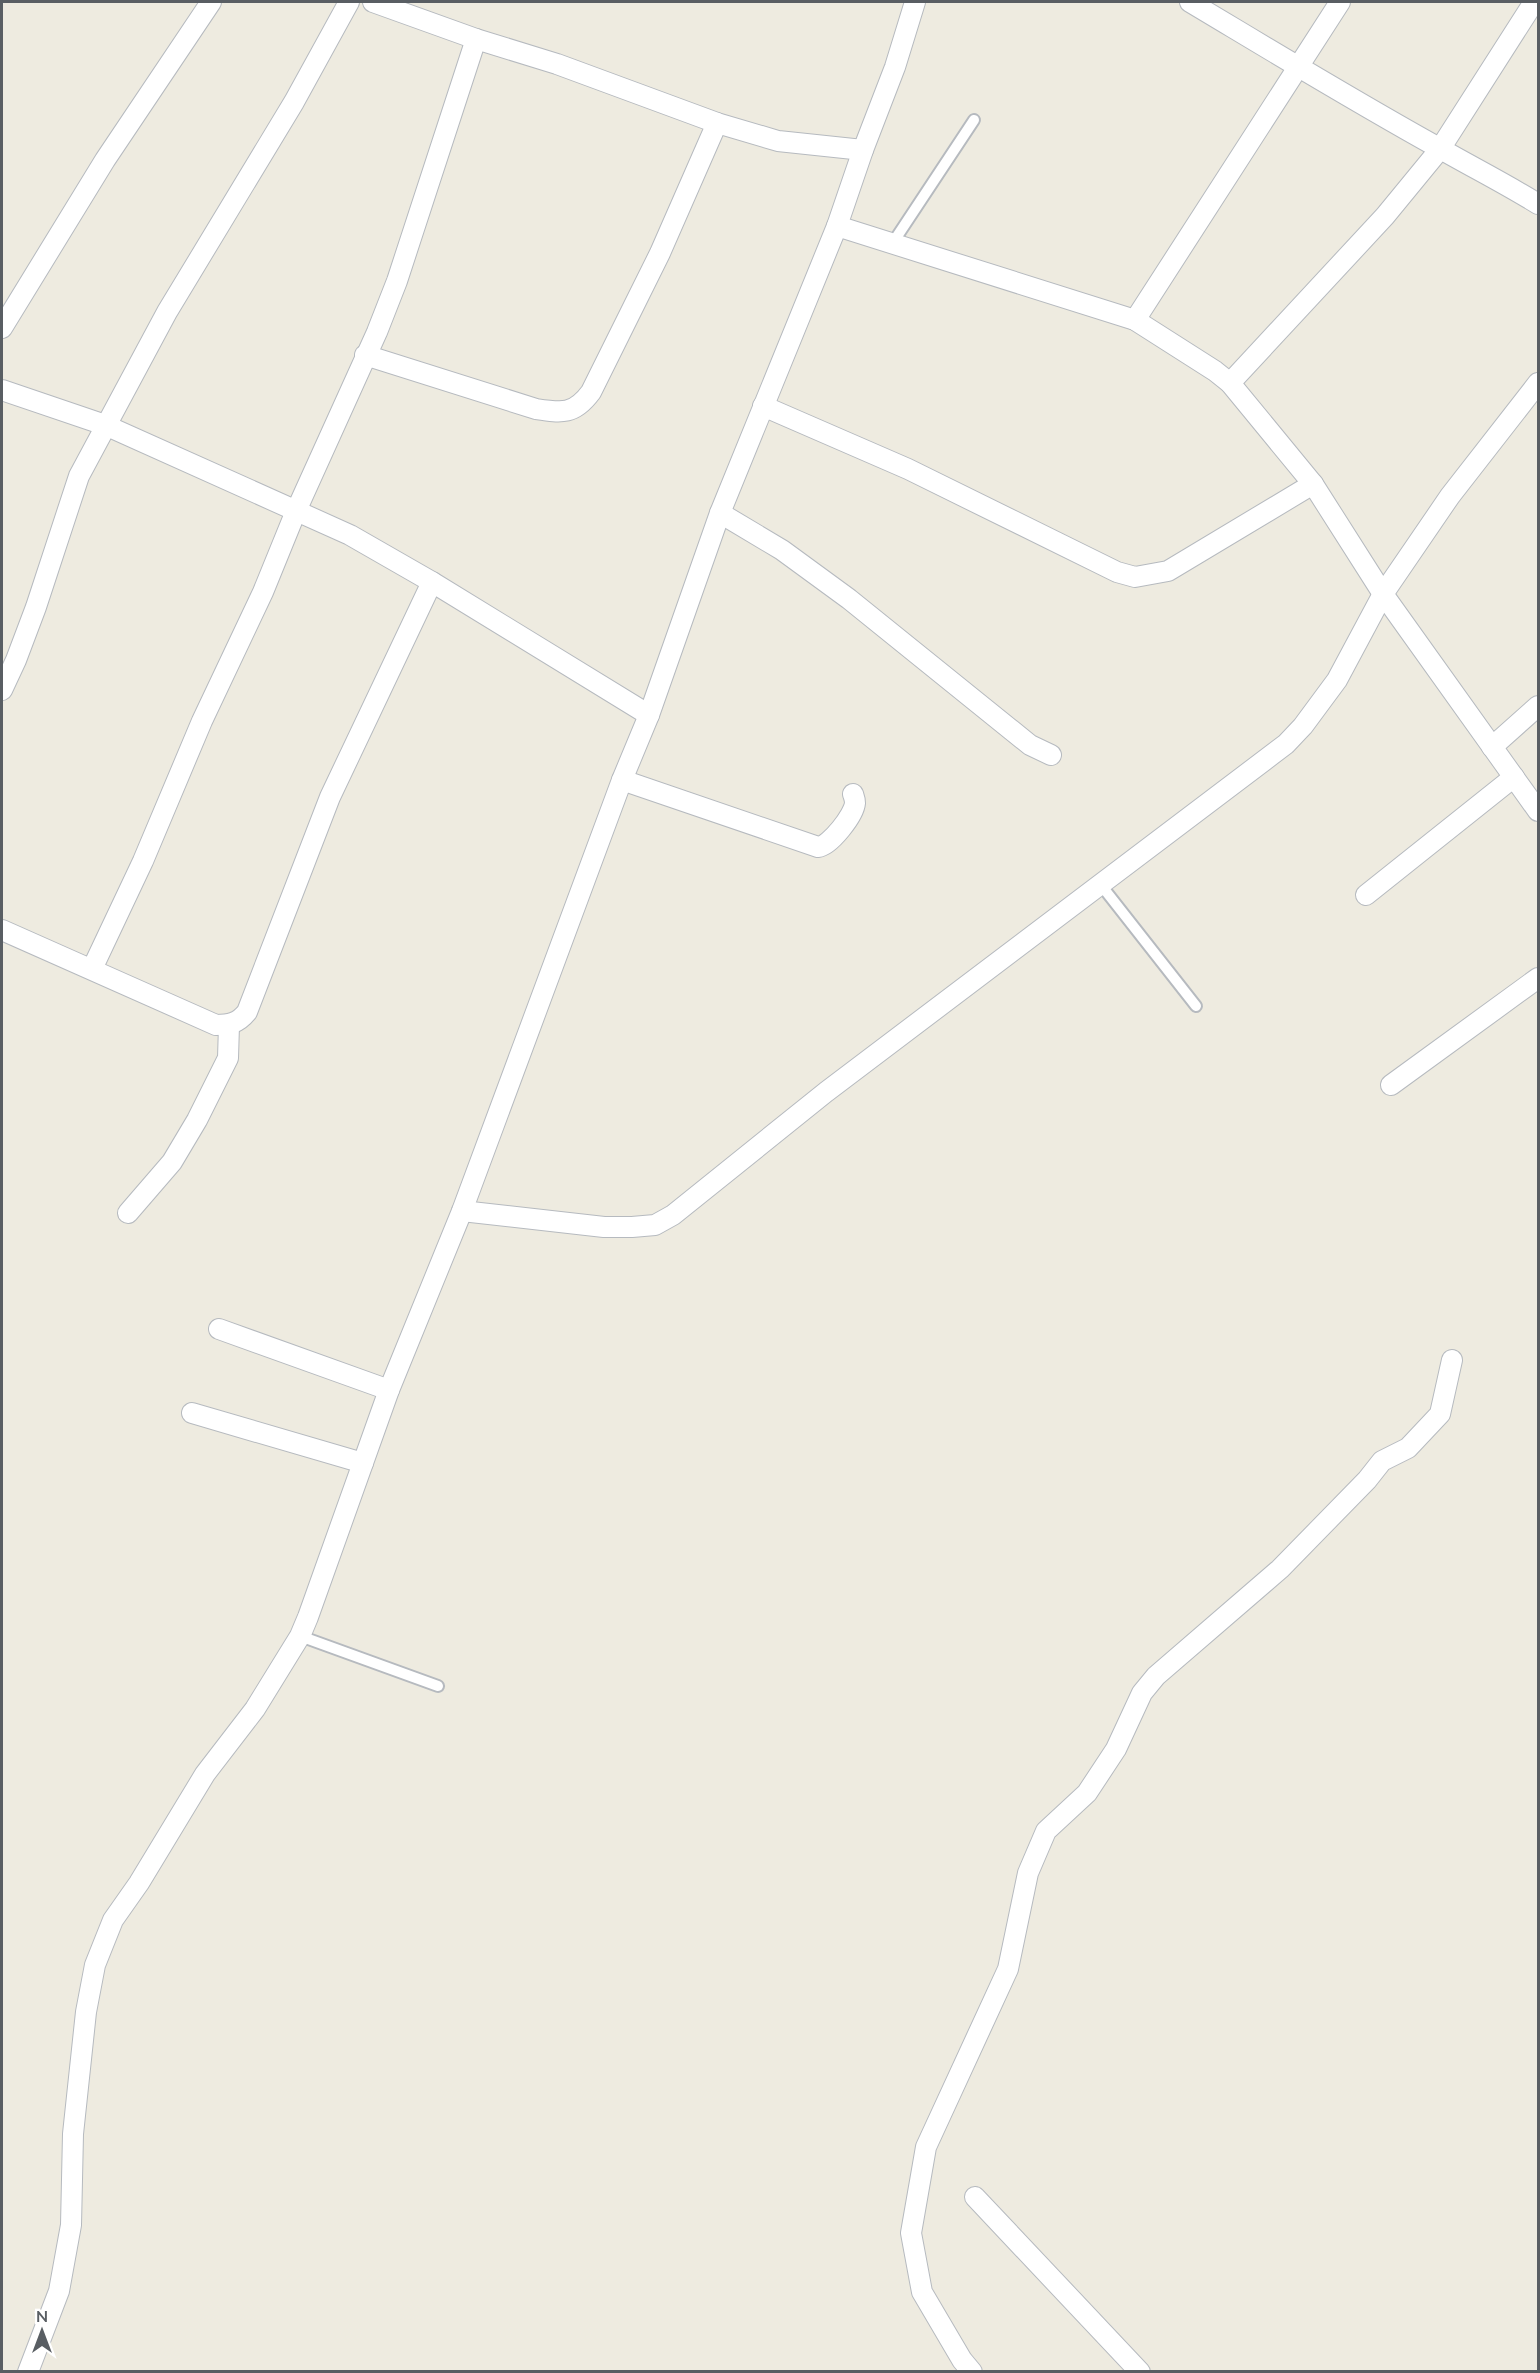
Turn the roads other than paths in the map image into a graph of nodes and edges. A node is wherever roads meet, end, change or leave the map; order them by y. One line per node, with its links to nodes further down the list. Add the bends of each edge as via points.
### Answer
1 (211, 2): 19 (street, via 105,159)
2 (349, 2): 25 (street)
3 (374, 2): 8 (street)
4 (915, 2): 14 (street)
5 (1190, 2): 10 (street)
6 (1340, 2): 10 (street)
7 (1534, 2): 13 (street)
8 (406, 7): 9 (street)
9 (476, 39): 12 (street, via 557,64); 20 (street, via 397,281)
10 (1298, 67): 13 (street); 18 (street)
11 (974, 120): 17 (lane)
12 (717, 123): 14 (street, via 778,141); 20 (street, via 660,253 591,392 580,406 570,411 536,409)
13 (1440, 149): 15 (street); 21 (street, via 1385,216)
14 (863, 150): 16 (street)
15 (1539, 204)
16 (837, 226): 17 (street); 24 (street)
17 (892, 244): 18 (street)
18 (1135, 320): 21 (street)
19 (2, 327)
20 (365, 355): 27 (street)
21 (1230, 383): 26 (street)
22 (1539, 383): 30 (street, via 1450,496)
23 (2, 390): 25 (street)
24 (763, 406): 26 (street, via 908,469 1117,572 1135,577 1168,571); 28 (street)
25 (105, 425): 27 (street); 31 (street, via 80,476 36,608)
26 (1313, 484): 30 (street)
27 (296, 511): 29 (street, via 350,535); 43 (street)
28 (720, 513): 33 (street); 35 (street, via 782,550 849,598 1030,745)
29 (432, 582): 33 (street); 46 (street, via 330,797 247,1012)
30 (1383, 594): 34 (street); 40 (street, via 1337,680 1304,726 1286,744)
31 (2, 690)
32 (1539, 706): 34 (street)
33 (649, 715): 37 (street)
34 (1492, 747): 36 (street)
35 (1051, 755)
36 (1514, 777): 39 (street); 41 (street)
37 (622, 780): 38 (street, via 818,847 831,841 852,812); 48 (street)
38 (853, 794)
39 (1539, 811)
40 (1101, 885): 45 (lane); 48 (street, via 826,1092 694,1200 655,1225 604,1227)
41 (1366, 895)
42 (2, 930): 43 (street)
43 (92, 969): 46 (street, via 216,1025)
44 (1539, 978): 47 (street)
45 (1196, 1006)
46 (229, 1025): 49 (street, via 228,1058 197,1120 172,1162)
47 (1391, 1084)
48 (462, 1211): 52 (street)
49 (128, 1213)
50 (219, 1329): 52 (street)
51 (1452, 1360): 59 (street, via 1440,1414 1408,1448 1382,1461 1280,1569 1156,1676 1142,1693 1116,1749 1087,1793 1046,1831 1028,1873 1008,1969 926,2147 911,2233 922,2292)
52 (388, 1389): 54 (street)
53 (192, 1413): 54 (street)
54 (363, 1463): 55 (street)
55 (300, 1636): 56 (lane); 58 (street, via 255,1710 205,1774 113,1920 95,1965 73,2134 71,2225 59,2290)
56 (438, 1686)
57 (975, 2197): 60 (street)
58 (28, 2372)
59 (972, 2372)
60 (1140, 2372)

